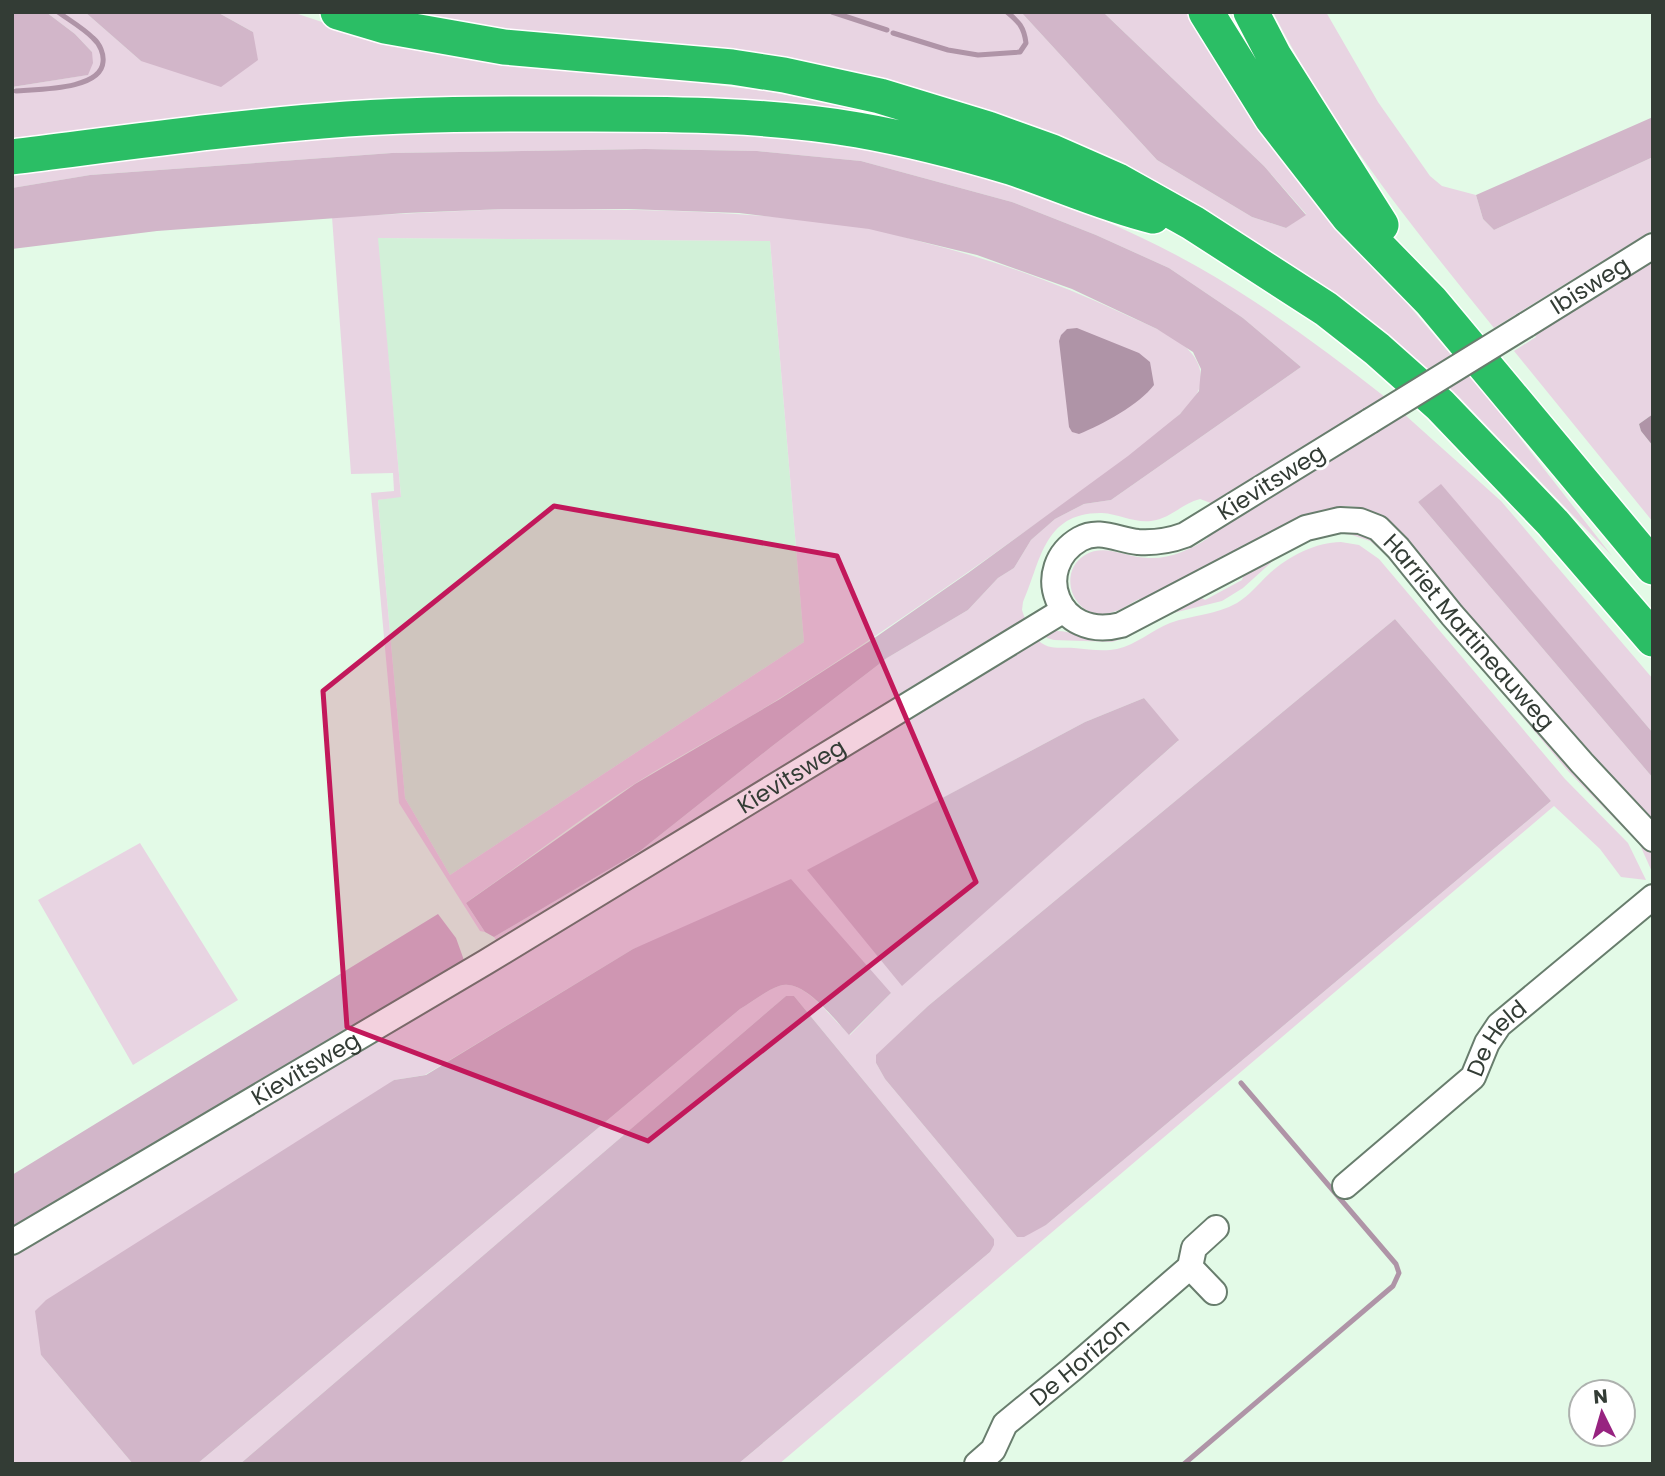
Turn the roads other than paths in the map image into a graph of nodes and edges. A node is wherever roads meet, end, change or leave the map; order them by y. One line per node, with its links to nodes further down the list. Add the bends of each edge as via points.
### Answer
1 (338, 12): 5 (highway, via 385,26 503,47 732,67 880,96 1052,152 1118,181)
2 (1206, 12): 7 (highway, via 1287,138 1349,217)
3 (1251, 12): 7 (highway, via 1274,57)
4 (12, 157): 5 (highway, via 348,119 489,114 723,117 804,123 908,141 1009,167 1118,208)
5 (1200, 228): 11 (highway, via 1326,309 1440,405 1553,523)
6 (1653, 246): 8 (street, Ibisweg)
7 (1431, 302): 9 (highway)
8 (1526, 325): 10 (street, Kievitsweg, bridge, via 1185,535 1158,542 1106,534 1082,538 1063,555 1055,575)
9 (1653, 567)
10 (1063, 610): 12 (street, Harriet Martineauweg, via 1092,628 1121,625 1306,528 1340,520 1360,521 1378,528 1398,548 1460,625); 16 (street, Kievitsweg, via 498,954)
11 (1653, 639)
12 (1653, 839)
13 (1653, 897): 14 (street, De Held, via 1499,1025 1473,1077)
14 (1345, 1186)
15 (1216, 1228): 17 (street, De Horizon, via 1194,1248)
16 (12, 1241)
17 (1190, 1267): 18 (street); 19 (street, De Horizon, via 1005,1424 993,1450)
18 (1214, 1293)
19 (977, 1464)

